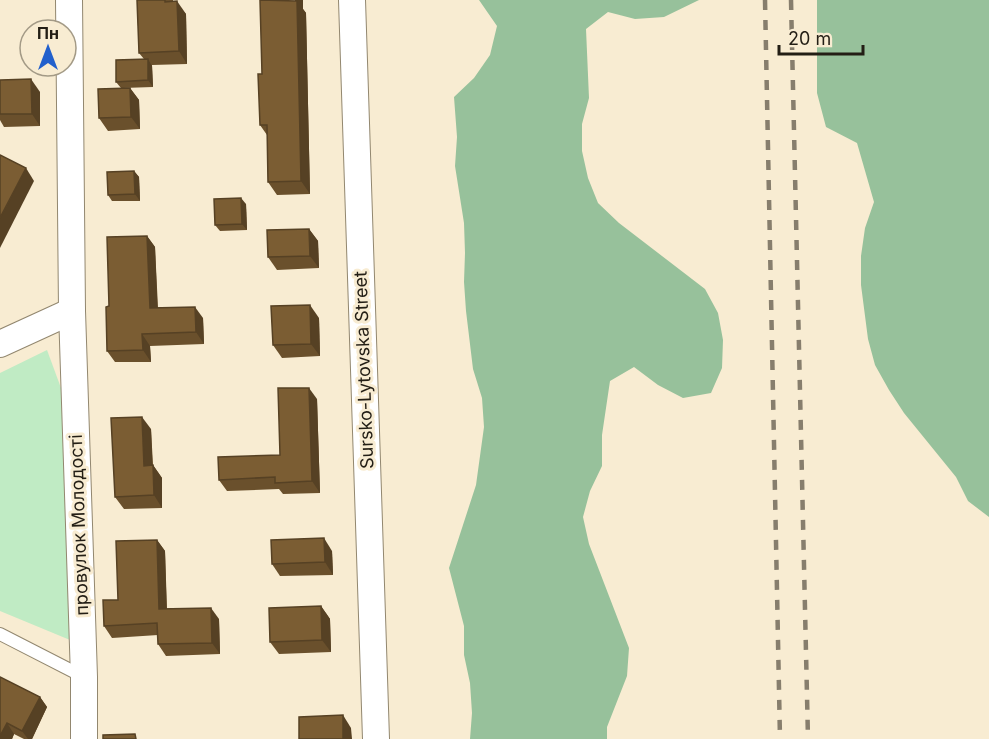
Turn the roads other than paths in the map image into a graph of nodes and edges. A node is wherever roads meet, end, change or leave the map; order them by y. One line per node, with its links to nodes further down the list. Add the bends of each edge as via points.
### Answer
1 (69, 0): 3 (street, провулок Молодості)
2 (352, 0): 8 (street, Sursko-Lytovska Street)
3 (72, 311): 4 (street); 6 (street, провулок Молодості)
4 (0, 344)
5 (0, 634): 6 (lane)
6 (84, 676): 7 (street, провулок Молодості)
7 (84, 739)
8 (376, 739)

